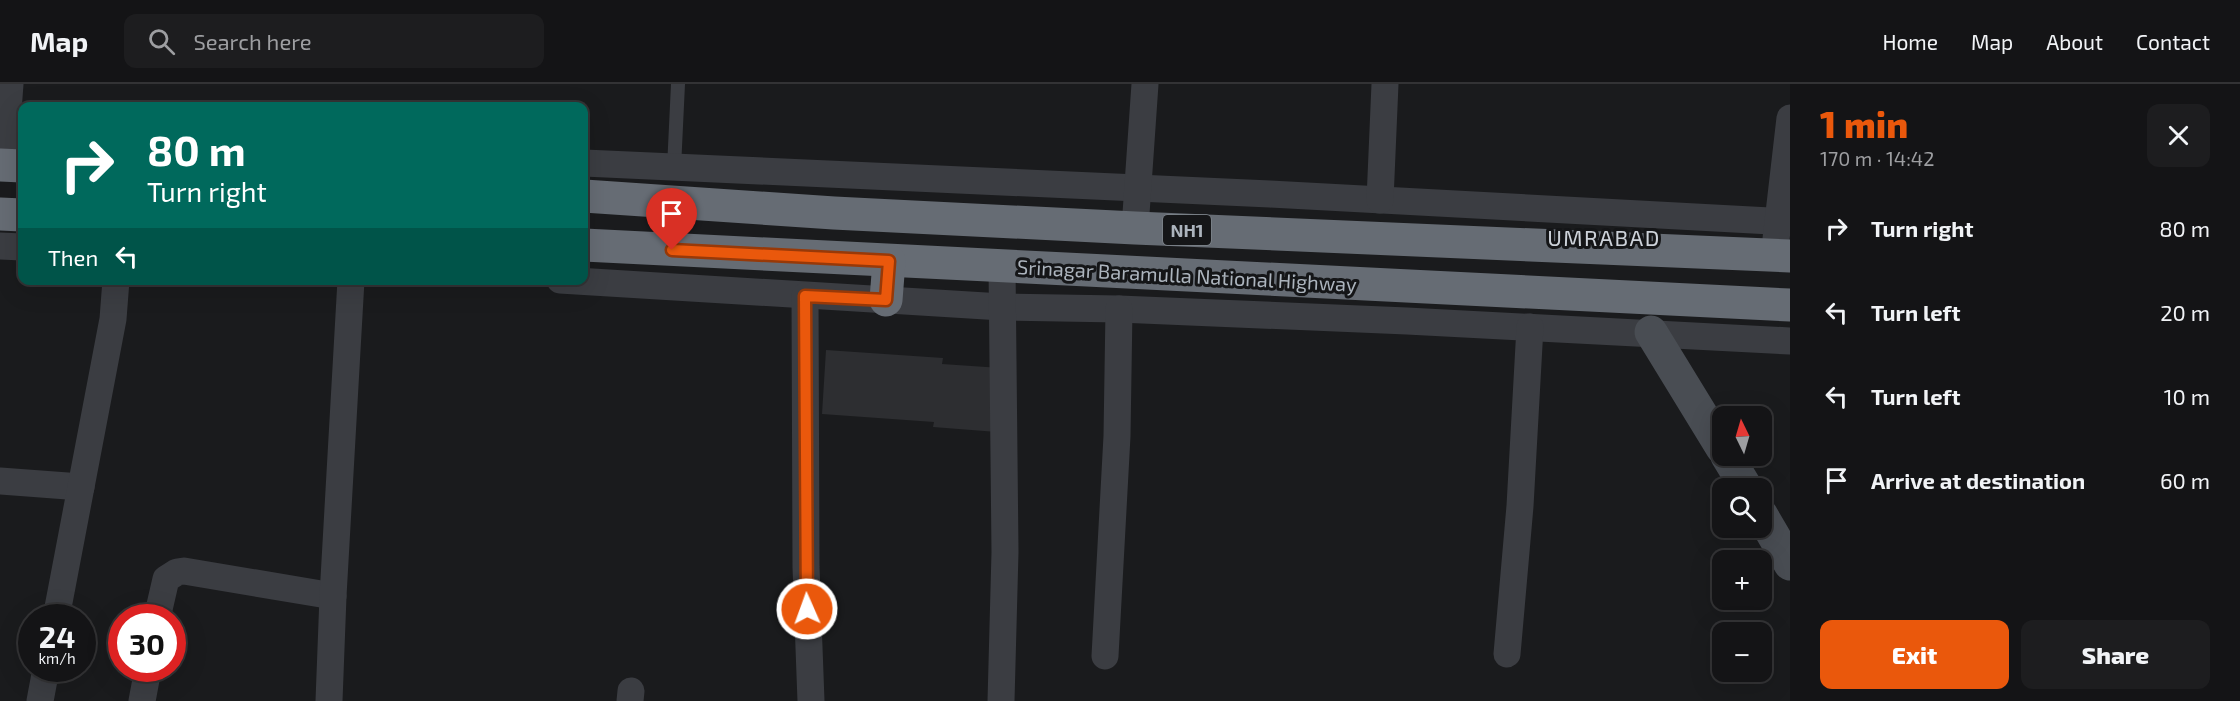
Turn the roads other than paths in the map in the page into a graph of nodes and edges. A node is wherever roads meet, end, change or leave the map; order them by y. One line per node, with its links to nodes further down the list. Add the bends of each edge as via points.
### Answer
1 (10, 84): 6 (street)
2 (678, 84): 9 (lane)
3 (1145, 84): 10 (street)
4 (1384, 84): 12 (street)
5 (1790, 118): 15 (street)
6 (9, 131): 8 (street)
7 (588, 163): 9 (street)
8 (9, 165)
9 (674, 168): 10 (street)
10 (1136, 188): 12 (street); 16 (street)
11 (588, 196): 16 (highway, NH1)
12 (1380, 200): 15 (street)
13 (0, 214): 14 (highway)
14 (18, 215)
15 (1784, 222): 20 (street)
16 (1134, 228): 20 (highway, NH1)
17 (588, 245): 21 (highway, Srinagar Baramulla National Highway / NH1)
18 (0, 246): 19 (street)
19 (18, 247)
20 (1783, 256)
21 (889, 261): 22 (highway, Srinagar Baramulla National Highway / NH1); 27 (highway)
22 (1002, 266): 28 (highway, Srinagar Baramulla National Highway / NH1); 29 (street)
23 (588, 282): 26 (street)
24 (116, 285): 36 (street)
25 (351, 285): 39 (street)
26 (805, 296): 27 (street); 49 (street, via 806,567)
27 (886, 300): 29 (street)
28 (1790, 305)
29 (1002, 307): 30 (street); 50 (street, via 1005,552)
30 (1119, 309): 31 (street); 43 (street, via 1117,435)
31 (1530, 327): 32 (street); 42 (street)
32 (1651, 332): 33 (street); 34 (street)
33 (1790, 341)
34 (1712, 432)
35 (0, 481): 36 (street)
36 (81, 487): 40 (street)
37 (1772, 533): 38 (street)
38 (1790, 564)
39 (333, 596): 41 (street, via 184,571 166,579); 48 (street)
40 (59, 604)
41 (161, 604)
42 (1507, 654)
43 (1105, 656)
44 (44, 682): 46 (street)
45 (146, 682): 47 (street)
46 (40, 701)
47 (142, 701)
48 (329, 701)
49 (811, 701)
50 (1001, 701)

